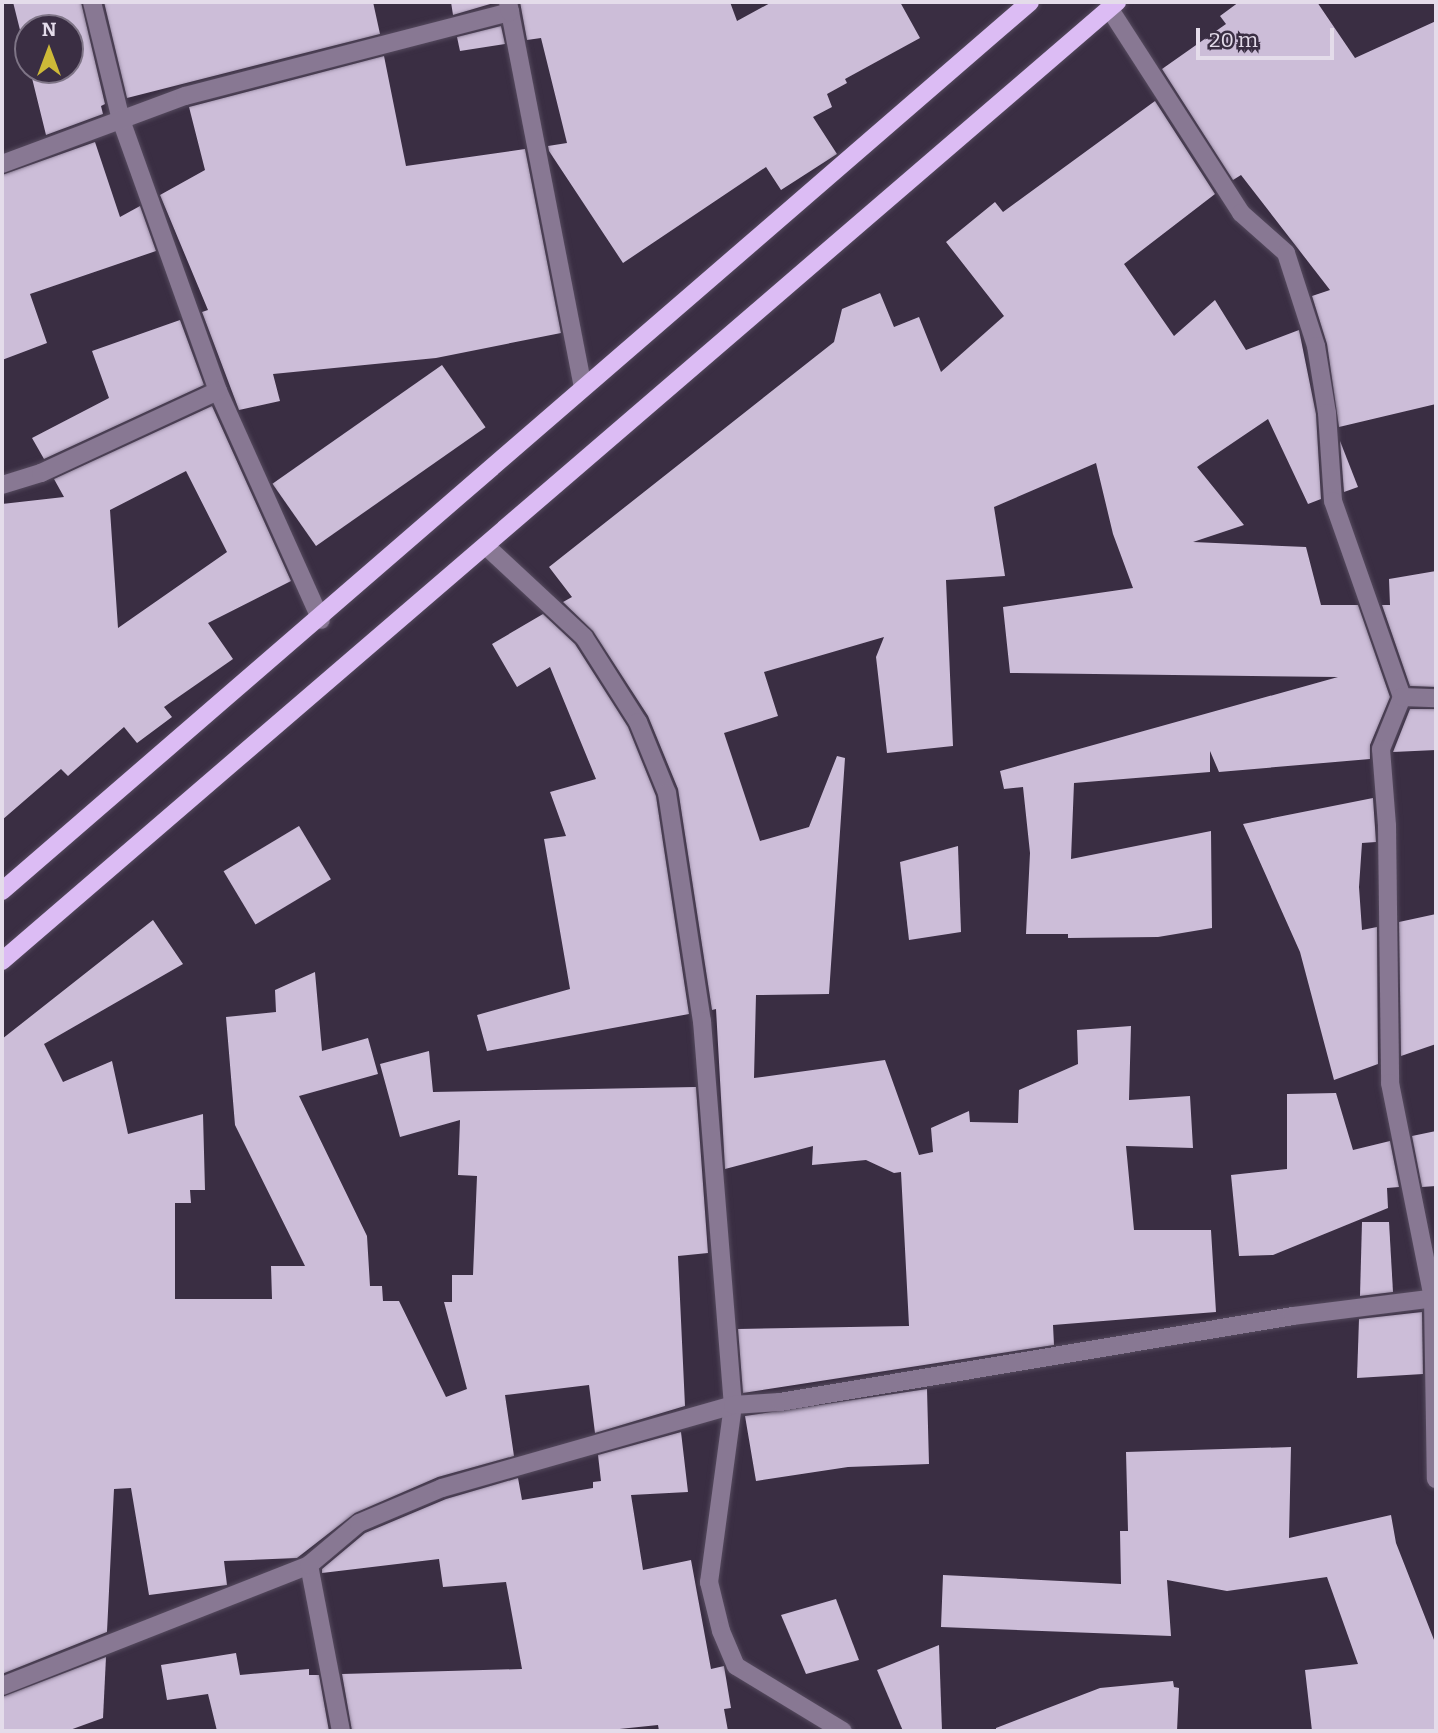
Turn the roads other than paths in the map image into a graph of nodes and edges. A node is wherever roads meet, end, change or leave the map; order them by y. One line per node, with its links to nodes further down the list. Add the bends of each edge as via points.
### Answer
1 (92, 2): 5 (street)
2 (1021, 5): 7 (main road)
3 (1113, 5): 10 (main road); 12 (street, via 1241,214 1286,253 1316,346 1327,413 1333,502)
4 (509, 7): 5 (street, via 185,96); 7 (street)
5 (121, 120): 6 (street); 8 (street)
6 (2, 164)
7 (583, 386): 11 (main road)
8 (218, 391): 9 (street, via 41,473); 11 (street)
9 (2, 485)
10 (486, 546): 15 (main road); 17 (street, via 584,637 638,722 667,793 702,1021)
11 (321, 620): 14 (main road)
12 (1402, 696): 13 (street); 16 (street, via 1381,749 1387,826 1390,1083)
13 (1436, 698)
14 (2, 891)
15 (2, 961)
16 (1434, 1298): 17 (street, via 1293,1316 780,1402); 18 (street)
17 (733, 1405): 19 (street, via 442,1488 359,1523); 22 (street, via 709,1582 720,1631 736,1666)
18 (1436, 1479)
19 (309, 1565): 20 (street); 21 (street)
20 (2, 1686)
21 (341, 1731)
22 (843, 1731)

